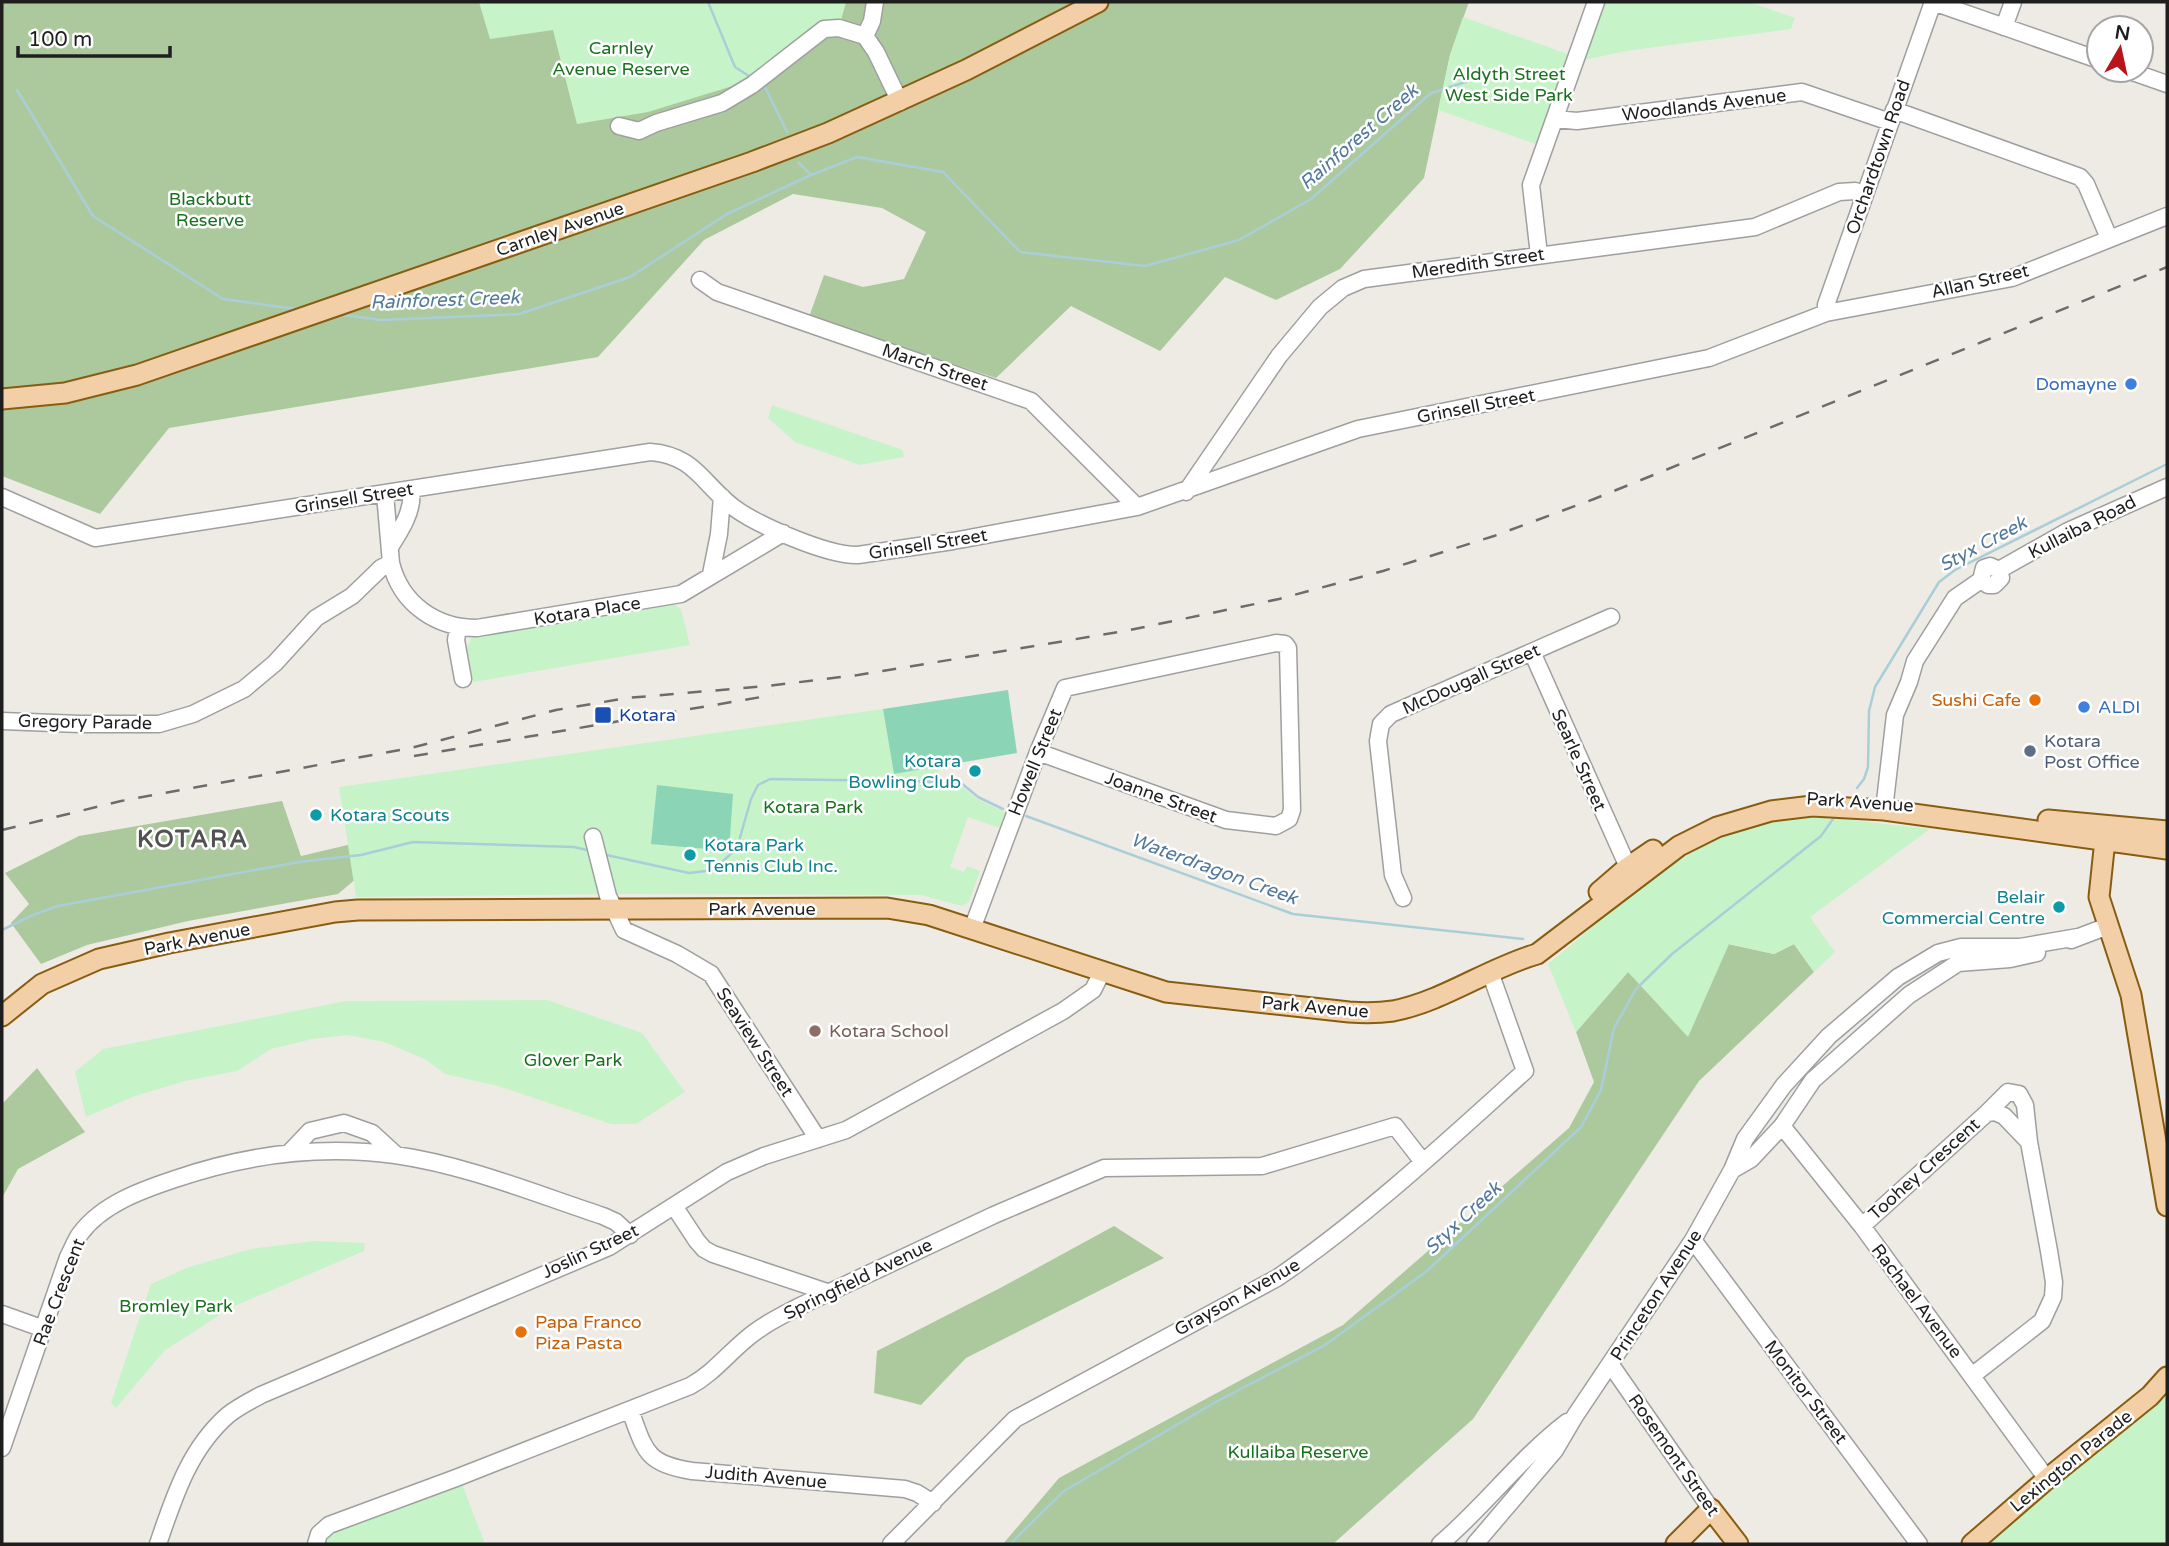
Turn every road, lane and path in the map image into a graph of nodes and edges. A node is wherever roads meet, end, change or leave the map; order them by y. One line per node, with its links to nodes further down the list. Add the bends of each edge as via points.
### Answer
1 (875, 2): 7 (street)
2 (1098, 2): 9 (main road, Carnley Avenue)
3 (1596, 2): 11 (street)
4 (2012, 2): 6 (street)
5 (1928, 3): 6 (street); 10 (street, Orchardtown Road)
6 (2004, 27): 8 (street)
7 (865, 36): 9 (street); 12 (street, via 839,28 824,29 722,103 639,131)
8 (2085, 55)
9 (900, 102): 19 (main road, Carnley Avenue, via 752,162 137,375 65,393)
10 (1892, 116): 11 (street, Woodlands Avenue, via 1802,92 1577,121); 13 (street, Orchardtown Road); 15 (street, Woodlands Avenue, via 2080,177)
11 (1555, 119): 16 (street, via 1531,185)
12 (619, 126)
13 (1865, 194): 16 (street, Meredith Street, via 1839,192 1755,227); 18 (street, Orchardtown Road)
14 (2167, 216): 15 (street, Allan Street)
15 (2109, 238): 18 (street, Allan Street, via 2012,278)
16 (1539, 255): 22 (street, Meredith Street, via 1364,279 1343,288 1320,307 1279,356)
17 (700, 280): 26 (street, March Street, via 717,292 1031,401)
18 (1826, 313): 22 (street, Grinsell Street, via 1709,358 1358,429)
19 (2, 398)
20 (2167, 487): 38 (street, Kullaiba Road, via 2068,531 1999,570 2001,579 1994,585 1981,580 1955,598 1915,661)
21 (411, 490): 23 (street, Grinsell Street); 25 (street, Grinsell Street, via 650,452 688,463); 28 (street, Gregory Parade, via 412,503)
22 (1186, 492): 26 (street, Grinsell Street)
23 (385, 494): 24 (street, Grinsell Street, via 94,538); 28 (street)
24 (2, 497)
25 (722, 497): 27 (street, Grinsell Street, via 748,517); 29 (street)
26 (1137, 507): 27 (street, Grinsell Street, via 858,555)
27 (783, 533): 29 (street, Kotara Place)
28 (391, 555): 31 (street, Kotara Place, via 395,577 413,603 436,621); 35 (street, Gregory Parade, via 352,596 316,618 244,689 193,714 159,724)
29 (711, 574): 31 (street, Kotara Place, via 665,598)
30 (1611, 617): 33 (street, McDougall Street)
31 (458, 628): 34 (street)
32 (1285, 644): 36 (street, Howell Street, via 1065,688); 36 (street, Joanne Street, via 1290,652 1290,827 1226,820)
33 (1532, 652): 44 (street, Searle Street); 45 (street, McDougall Street, via 1391,714 1381,724 1378,741 1393,875)
34 (463, 679)
35 (2, 721)
36 (1038, 752): 49 (street, Howell Street)
37 (1828, 801): 38 (main road, Park Avenue); 42 (main road, Park Avenue, via 1734,821); 44 (main road, Park Avenue, via 1773,800 1714,817 1676,834)
38 (1871, 804): 40 (main road, Park Avenue)
39 (2167, 831): 40 (main road, Park Avenue)
40 (2105, 833): 43 (main road, Park Avenue); 48 (main road, via 2099,897)
41 (593, 837): 46 (street)
42 (1690, 840): 44 (main road, via 1640,866); 47 (main road, Park Avenue, via 1664,855)
43 (2167, 849)
44 (1628, 867): 47 (main road, via 1624,878); 51 (main road, Park Avenue)
45 (1403, 898)
46 (614, 910): 49 (main road, Park Avenue, via 887,908); 54 (main road, Park Avenue, via 335,912 99,959 42,984); 57 (street, Seaview Street, via 624,930 710,974)
47 (1585, 919): 51 (main road, Park Avenue, via 1537,954)
48 (2108, 926): 50 (street, Princeton Avenue); 64 (main road, via 2131,995)
49 (972, 929): 52 (main road, Park Avenue)
50 (2078, 937): 56 (street, Princeton Avenue, via 2010,959 1958,963 1909,995 1813,1080); 62 (street, Princeton Avenue, via 2020,947 1961,947 1938,953 1898,977 1829,1036 1784,1085 1745,1139)
51 (1518, 960): 53 (main road, Park Avenue)
52 (1102, 972): 53 (main road, Park Avenue, via 1182,995 1374,1013 1419,1003); 57 (street, Joslin Street, via 1093,990 1063,1011 846,1130)
53 (1490, 972): 61 (street, Grayson Avenue, via 1525,1071)
54 (2, 1016)
55 (1987, 1112): 58 (street, Toohey Crescent, via 2004,1116); 58 (street, Toohey Crescent, via 2008,1092 2019,1094 2025,1105); 65 (street, Toohey Crescent)
56 (1783, 1126): 62 (street, Princeton Avenue, via 1751,1159); 65 (street, Rachael Avenue)
57 (818, 1139): 63 (street, Joslin Street, via 727,1172)
58 (2029, 1142): 72 (street, Toohey Crescent, via 2053,1297 2042,1321)
59 (290, 1152): 60 (street, Rae Crescent); 60 (street, Rae Crescent, via 310,1131 344,1123 372,1133); 70 (street, Rae Crescent, via 203,1169 156,1185 105,1211 80,1234 68,1257)
60 (396, 1155): 66 (street, Rae Crescent, via 480,1175 603,1216)
61 (1423, 1162): 68 (street, Springfield Avenue, via 1395,1126 1262,1166 1104,1168); 78 (street, Grayson Avenue, via 1317,1251 1277,1278 1016,1419)
62 (1732, 1170): 67 (street, Princeton Avenue)
63 (674, 1206): 66 (street, Joslin Street); 68 (street, via 704,1249)
64 (2167, 1206)
65 (1862, 1226): 72 (street, Rachael Avenue)
66 (630, 1235): 80 (street, Joslin Street, via 292,1380 229,1414 194,1455)
67 (1693, 1240): 71 (street, Princeton Avenue); 87 (street, Monitor Street)
68 (830, 1293): 74 (street, Springfield Avenue, via 769,1322 690,1386)
69 (2, 1314): 70 (street)
70 (44, 1329): 76 (street, Rae Crescent)
71 (1611, 1365): 75 (street, Princeton Avenue); 79 (street, Rosemont Street)
72 (1973, 1375): 77 (street, Rachael Avenue)
73 (2167, 1377): 77 (main road, Lexington Parade)
74 (630, 1410): 78 (street, Judith Avenue, via 644,1447 665,1465 905,1489); 81 (street, Springfield Avenue, via 329,1525)
75 (1575, 1416): 83 (street, Princeton Avenue, via 1539,1444); 84 (street, Princeton Avenue, via 1548,1459)
76 (2, 1448)
77 (2047, 1479): 88 (main road, Lexington Parade)
78 (933, 1503): 82 (street, Grayson Avenue)
79 (1711, 1509): 85 (main road); 86 (main road, Rosemont Street)
80 (158, 1544)
81 (316, 1544)
82 (891, 1544)
83 (1440, 1544)
84 (1475, 1544)
85 (1676, 1544)
86 (1738, 1544)
87 (1919, 1544)
88 (1972, 1544)

